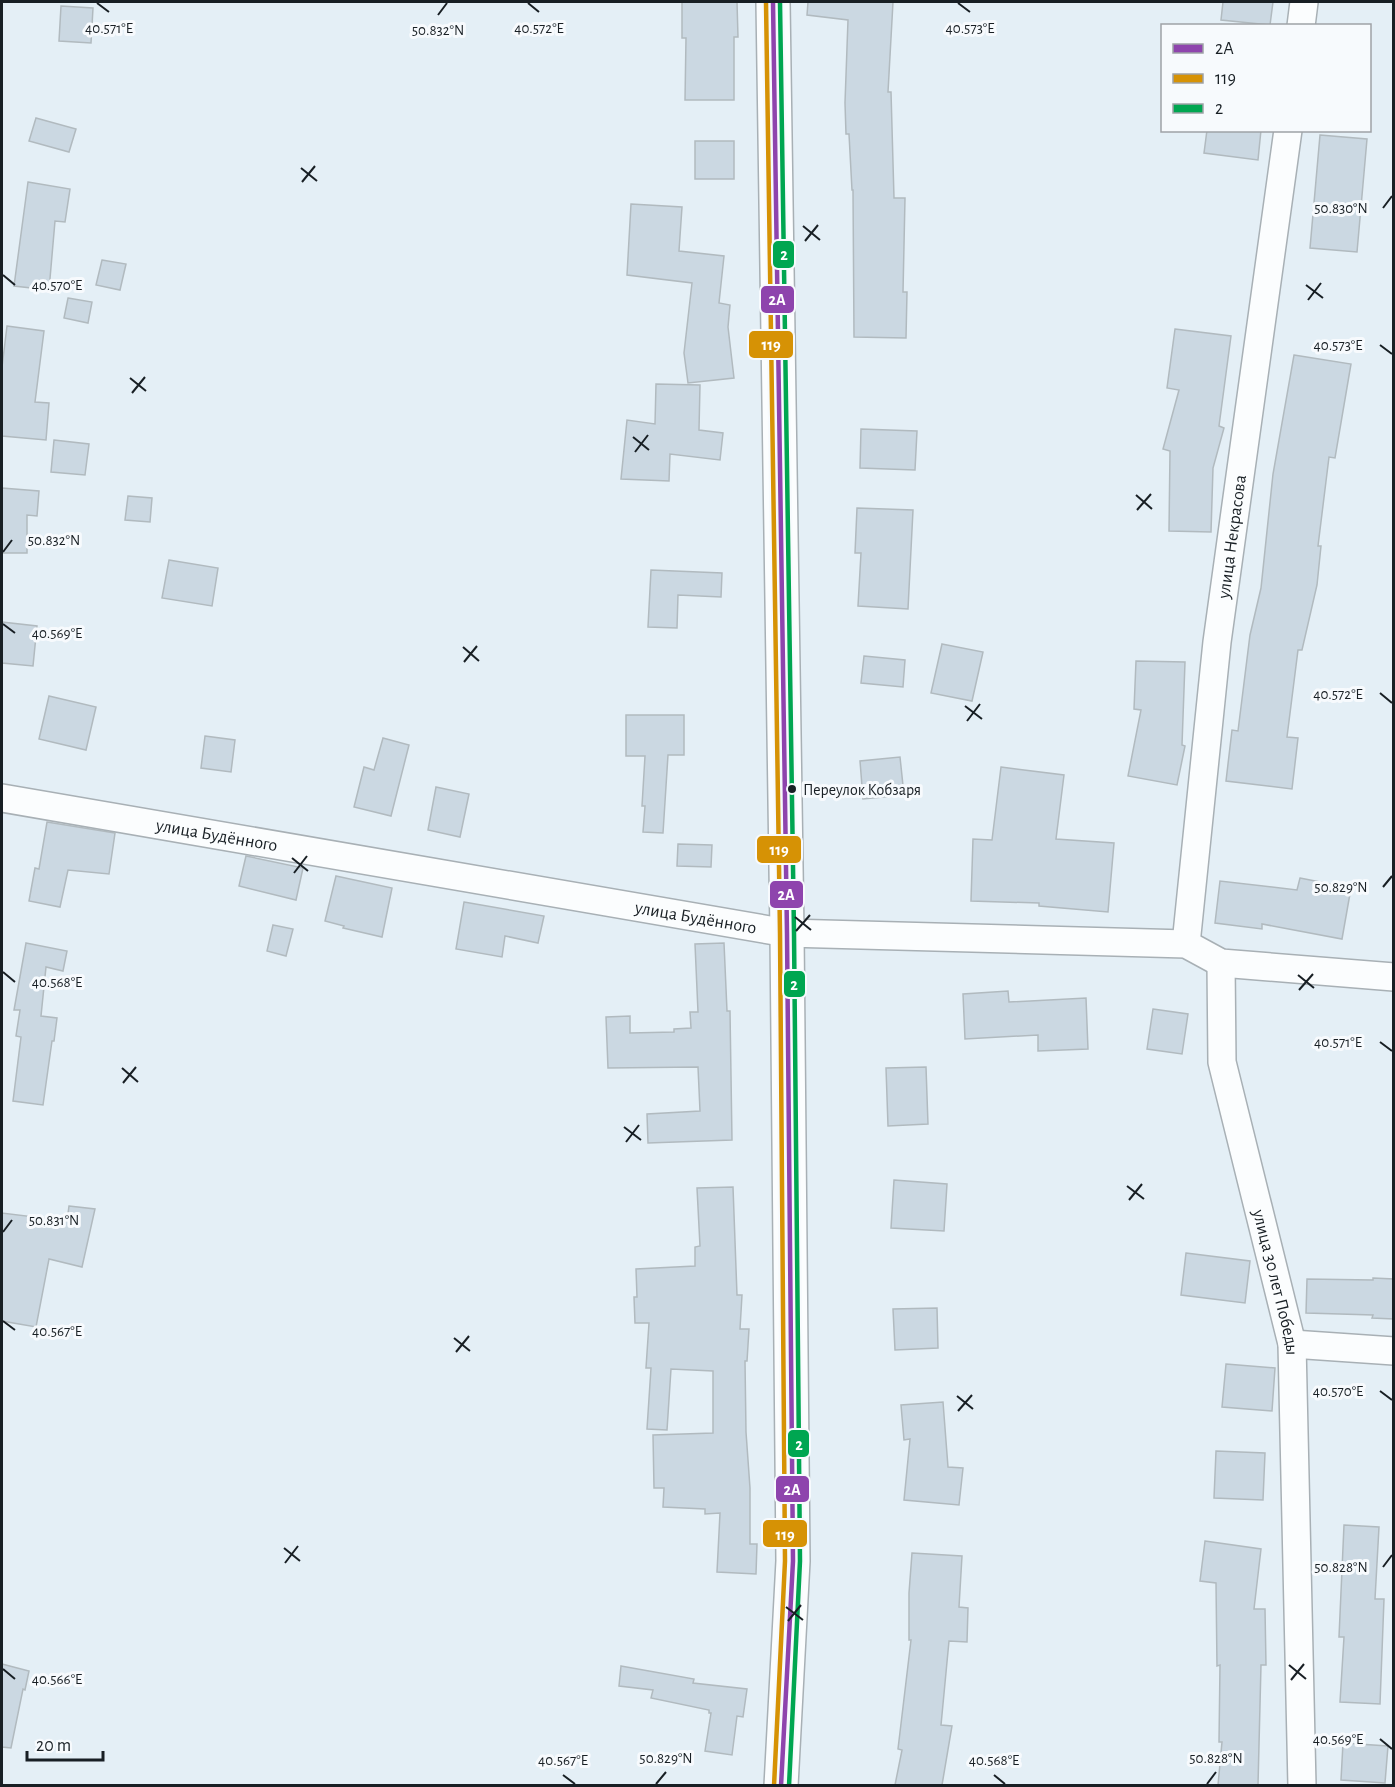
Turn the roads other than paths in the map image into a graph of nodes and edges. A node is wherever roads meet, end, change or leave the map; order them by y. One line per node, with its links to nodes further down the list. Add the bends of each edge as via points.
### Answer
1 (773, 2): 6 (main road)
2 (1304, 2): 3 (street)
3 (1302, 24)
4 (1288, 132): 7 (street, улица Некрасова, via 1217,642)
5 (2, 798): 6 (street, улица Будённого)
6 (787, 933): 7 (street, улица Будённого); 12 (main road, via 792,1562)
7 (1186, 944): 8 (street, улица Будённого)
8 (1221, 963): 9 (street, улица Будённого); 10 (street, улица 30 лет Победы, via 1222,1062)
9 (1394, 977)
10 (1292, 1344): 11 (street); 13 (street, улица 30 лет Победы)
11 (1394, 1351)
12 (781, 1785)
13 (1302, 1785)

